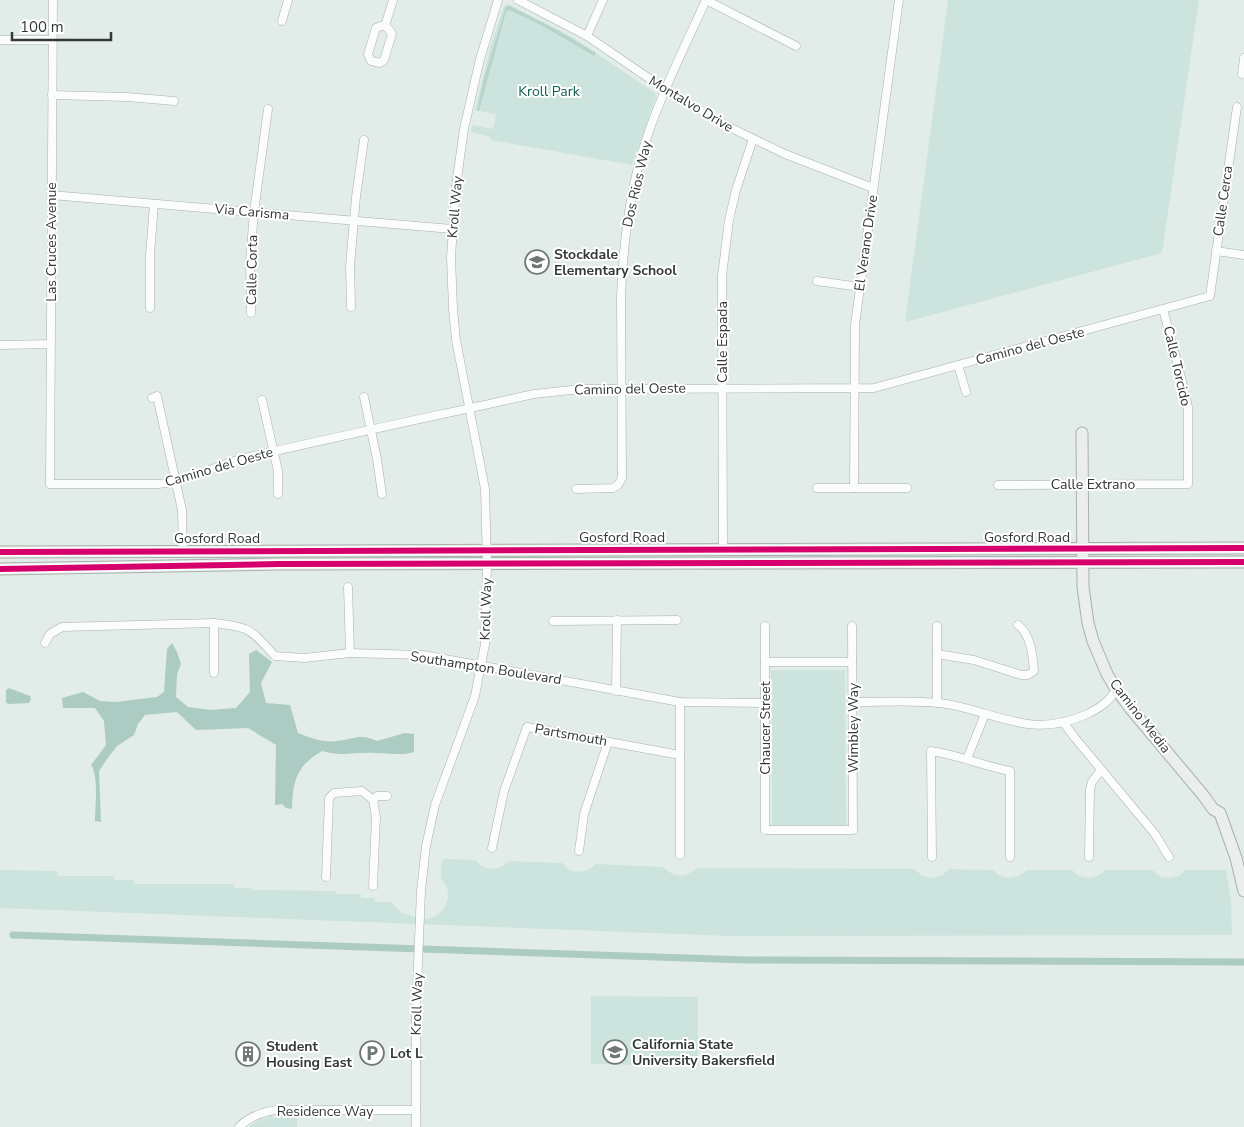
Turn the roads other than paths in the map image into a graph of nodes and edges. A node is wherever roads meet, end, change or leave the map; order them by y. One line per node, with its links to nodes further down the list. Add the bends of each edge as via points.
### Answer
1 (53, 0): 13 (street, Las Cruces Avenue)
2 (288, 0): 9 (street)
3 (393, 0): 10 (street)
4 (498, 0): 29 (street, Kroll Way, via 469,101)
5 (518, 0): 11 (street, Montalvo Drive)
6 (603, 0): 11 (street)
7 (706, 0): 14 (street); 17 (street, Dos Rios Way)
8 (900, 0): 24 (street, El Verano Drive)
9 (282, 21)
10 (385, 26): 10 (street, via 376,28 368,54 371,61 384,60 392,34)
11 (587, 36): 17 (street, Montalvo Drive)
12 (0, 40): 13 (street)
13 (52, 40): 18 (street, Las Cruces Avenue)
14 (796, 46)
15 (1244, 58): 16 (street)
16 (1242, 74)
17 (666, 90): 22 (street, Montalvo Drive); 44 (street, Dos Rios Way, via 641,158 628,218 622,271)
18 (52, 95): 19 (street); 25 (street, Las Cruces Avenue)
19 (174, 101)
20 (1237, 107): 30 (street, Calle Cerca)
21 (268, 109): 27 (street, Calle Corta)
22 (753, 139): 24 (street, Montalvo Drive); 42 (street, Calle Espada, via 736,190 724,248)
23 (364, 140): 28 (street)
24 (873, 188): 33 (street, El Verano Drive)
25 (52, 195): 26 (street, Via Carisma); 39 (street, Las Cruces Avenue)
26 (154, 204): 27 (street, Via Carisma); 36 (street)
27 (254, 212): 28 (street, Via Carisma); 38 (street, Calle Corta, via 250,261)
28 (353, 220): 29 (street, Via Carisma); 35 (street)
29 (452, 228): 49 (street, Kroll Way, via 453,308)
30 (1216, 251): 31 (street); 34 (street, Calle Cerca)
31 (1244, 255)
32 (816, 281): 33 (street)
33 (860, 287): 43 (street, El Verano Drive)
34 (1210, 296): 37 (street, Camino del Oeste)
35 (352, 307)
36 (150, 308)
37 (1163, 309): 41 (street, Camino del Oeste); 57 (street, Calle Torcido, via 1188,407)
38 (251, 313)
39 (51, 344): 40 (street); 54 (street, Las Cruces Avenue)
40 (0, 345)
41 (958, 365): 43 (street, Camino del Oeste, via 883,386); 45 (street)
42 (722, 388): 43 (street, Camino del Oeste); 44 (street, Camino del Oeste); 66 (street, Calle Espada)
43 (854, 388): 59 (street, El Verano Drive)
44 (622, 389): 49 (street, Camino del Oeste, via 557,391); 61 (street, Dos Rios Way, via 622,478 613,488)
45 (966, 392)
46 (364, 397): 50 (street)
47 (152, 398): 53 (street, via 157,396)
48 (262, 400): 52 (street)
49 (469, 408): 50 (street, Camino del Oeste); 65 (street, Kroll Way, via 485,490)
50 (371, 430): 52 (street, Camino del Oeste); 63 (street)
51 (1082, 433): 56 (main road, Camino Media)
52 (274, 451): 53 (street, Camino del Oeste, via 240,459); 62 (street)
53 (176, 482): 54 (street, Camino del Oeste); 68 (street, via 182,510)
54 (50, 484)
55 (998, 484): 56 (street, Calle Extrano)
56 (1082, 484): 57 (street, Calle Extrano); 67 (main road, Camino Media)
57 (1188, 484)
58 (817, 488): 59 (street)
59 (854, 488): 60 (street)
60 (907, 488)
61 (576, 489)
62 (278, 494)
63 (382, 494)
64 (1244, 548): 67 (main road, Gosford Road)
65 (487, 550): 66 (main road, Gosford Road); 68 (main road, Gosford Road); 72 (street, Kroll Way)
66 (723, 550): 67 (main road, Gosford Road)
67 (1082, 550): 71 (main road, Camino Media)
68 (183, 551): 69 (main road, Gosford Road)
69 (0, 552)
70 (1244, 562): 71 (main road, Gosford Road)
71 (1082, 563): 72 (main road, Gosford Road); 90 (main road, Camino Media, via 1090,632)
72 (488, 564): 73 (main road, Gosford Road); 88 (street, Kroll Way)
73 (0, 569)
74 (348, 587): 84 (street)
75 (553, 620): 76 (street)
76 (617, 620): 77 (street); 91 (street)
77 (677, 620)
78 (214, 623): 83 (street, Southampton Boulevard, via 62,627 50,634); 84 (street, Southampton Boulevard, via 252,631 275,656 304,658); 89 (street)
79 (1018, 625): 85 (street, via 1028,638 1032,656 1034,671 1028,675)
80 (764, 626): 86 (street, Chaucer Street)
81 (852, 626): 87 (street, Wimbley Way)
82 (937, 626): 85 (street)
83 (46, 643)
84 (350, 653): 88 (street, Southampton Boulevard, via 422,655)
85 (937, 654): 95 (street)
86 (765, 662): 87 (street); 94 (street, Chaucer Street)
87 (852, 662): 93 (street, Wimbley Way)
88 (482, 666): 91 (street, Southampton Boulevard); 115 (street, Kroll Way, via 468,717 441,784 429,825 421,892)
89 (214, 673)
90 (1116, 690): 97 (street, via 1102,706); 114 (main road, Camino Media, via 1213,809 1220,813)
91 (616, 691): 92 (street, Southampton Boulevard)
92 (680, 702): 94 (street, Southampton Boulevard); 99 (street)
93 (852, 702): 95 (street); 104 (street, Wimbley Way, via 853,830)
94 (765, 703): 104 (street, Chaucer Street)
95 (937, 703): 96 (street)
96 (984, 714): 97 (street, via 1027,724); 100 (street)
97 (1063, 722): 101 (street)
98 (608, 742): 99 (street, Partsmouth); 105 (street, Partsmouth, via 527,727 504,791); 106 (street, via 584,814)
99 (680, 755): 107 (street)
100 (966, 759): 108 (street, via 931,751); 109 (street, via 1010,771)
101 (1101, 770): 110 (street, via 1090,789); 111 (street, via 1155,834)
102 (387, 796): 103 (street, via 377,796)
103 (373, 800): 112 (street, via 362,790 334,793 328,798); 113 (street, via 376,817)
104 (765, 830)
105 (492, 848)
106 (579, 851)
107 (680, 855)
108 (932, 857)
109 (1010, 857)
110 (1089, 857)
111 (1169, 857)
112 (326, 877)
113 (373, 886)
114 (1244, 891)
115 (416, 1110): 116 (street, Residence Way, via 276,1110 260,1114); 117 (street, Kroll Way)
116 (238, 1127)
117 (416, 1127)

